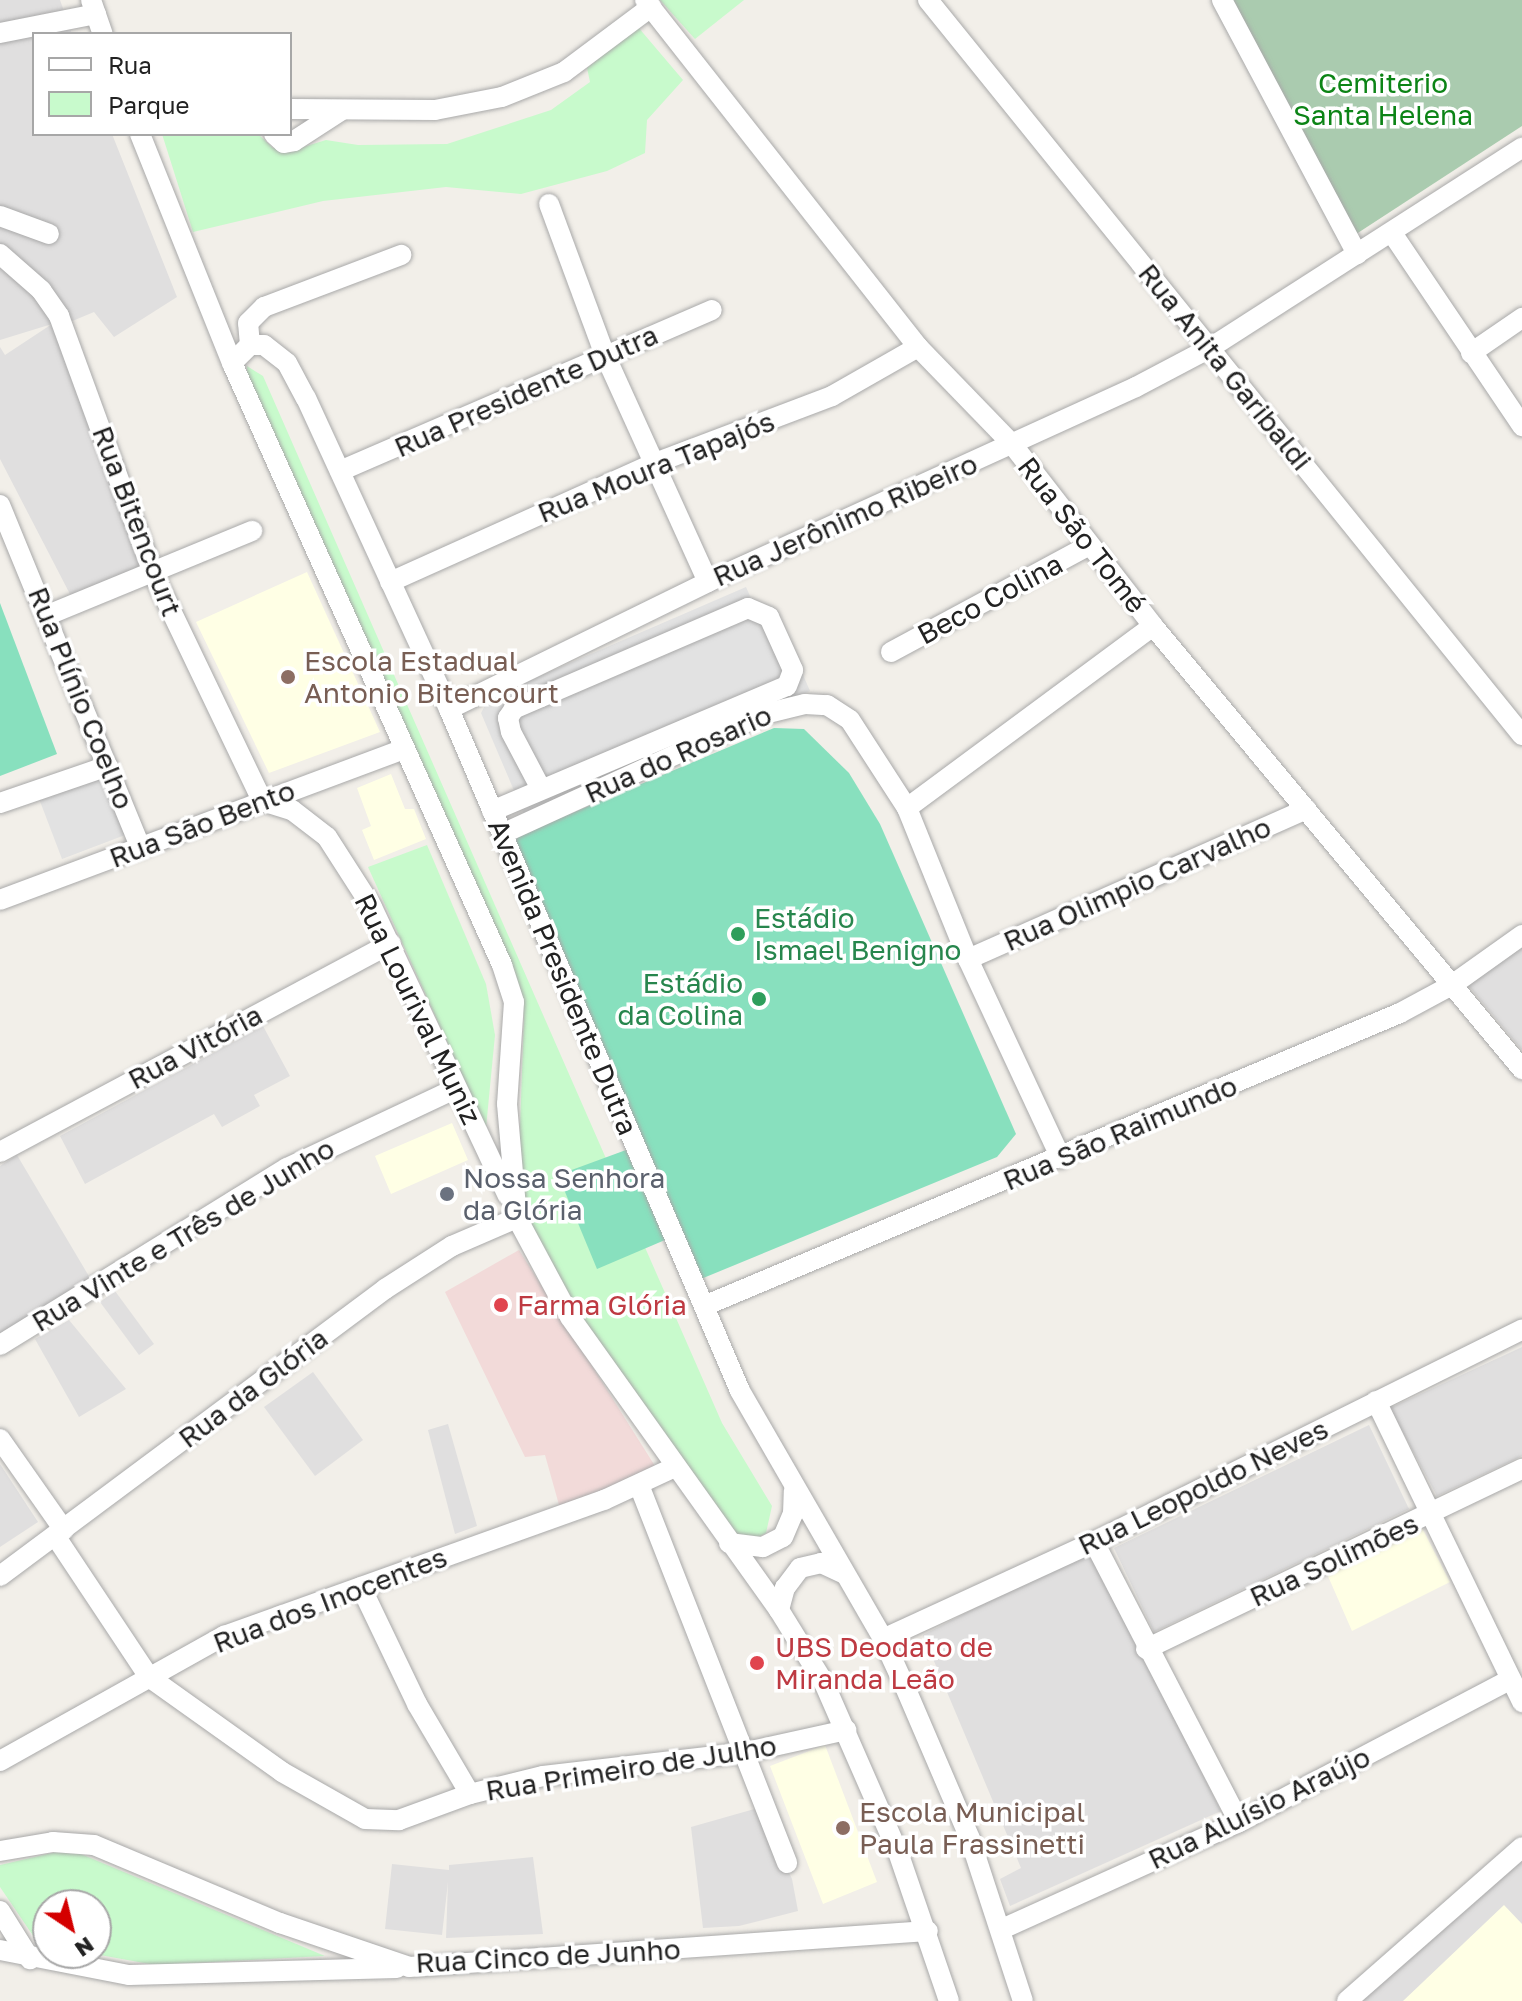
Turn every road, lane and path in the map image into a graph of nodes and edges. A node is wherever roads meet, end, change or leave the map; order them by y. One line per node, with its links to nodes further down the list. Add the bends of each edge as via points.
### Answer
1 (928, 0): 23 (street, Rua Anita Garibaldi)
2 (1222, 0): 17 (street)
3 (648, 3): 8 (street, via 564,72 502,97 435,110); 22 (street, Rua São Tomé)
4 (94, 7): 5 (street); 6 (street)
5 (102, 32)
6 (0, 33)
7 (292, 109): 8 (street)
8 (342, 110): 10 (street, via 294,141 284,143)
9 (141, 136): 26 (street, Avenida Presidente Dutra)
10 (276, 136)
11 (1522, 148): 14 (street, Rua Jerônimo Ribeiro)
12 (549, 204): 25 (street)
13 (0, 216): 15 (street)
14 (1392, 233): 17 (street, Rua Jerônimo Ribeiro); 24 (street)
15 (49, 234)
16 (0, 254): 34 (street, Rua Bitencourt, via 41,290 59,316)
17 (1357, 254): 23 (street, Rua Jerônimo Ribeiro)
18 (401, 255): 21 (street, via 264,307 248,323)
19 (712, 310): 25 (street, Rua Presidente Dutra)
20 (1522, 318): 24 (street)
21 (250, 345): 26 (street); 30 (street, Avenida Presidente Dutra, via 264,345 287,363)
22 (918, 347): 28 (street, Rua São Tomé); 29 (street, Rua Moura Tapajós, via 832,396)
23 (1210, 348): 28 (street, Rua Jerônimo Ribeiro); 41 (street, Rua Anita Garibaldi)
24 (1471, 353): 27 (street)
25 (605, 355): 29 (street); 30 (street, Rua Presidente Dutra)
26 (232, 363): 42 (street, Avenida Presidente Dutra)
27 (1522, 426)
28 (1012, 444): 33 (street, Rua São Tomé); 36 (street, Rua Jerônimo Ribeiro)
29 (655, 463): 35 (street, Rua Moura Tapajós); 36 (street)
30 (340, 471): 35 (street, Avenida Presidente Dutra)
31 (0, 505): 37 (street, Rua Plínio Coelho)
32 (252, 531): 34 (street)
33 (1088, 546): 38 (street, Rua São Tomé); 39 (street, Beco Colina)
34 (153, 573): 37 (street); 45 (street, Rua Bitencourt)
35 (390, 582): 40 (street, Avenida Presidente Dutra)
36 (708, 582): 40 (street, Rua Jerônimo Ribeiro)
37 (48, 615): 43 (street, Rua Plínio Coelho)
38 (1153, 626): 47 (street); 48 (street, Rua São Tomé)
39 (891, 652)
40 (449, 709): 49 (street, Avenida Presidente Dutra)
41 (1522, 735)
42 (404, 749): 45 (street, Rua São Bento); 61 (street, Avenida Presidente Dutra, via 514,1002 507,1104)
43 (108, 766): 46 (street); 51 (street, Rua Plínio Coelho)
44 (541, 789): 44 (street, via 787,686 793,670 769,617 748,608 514,709 508,718 511,732); 49 (street)
45 (262, 801): 51 (street, Rua São Bento); 54 (street, Rua Lourival Muniz, via 292,810 327,837)
46 (0, 803)
47 (907, 808): 50 (street, Rua do Rosario, via 850,720 827,705 805,704 764,714); 55 (street, Rua do Rosario)
48 (1306, 809): 55 (street, Rua Olimpio Carvalho); 56 (street, Rua São Tomé)
49 (492, 811): 50 (street, Avenida Presidente Dutra)
50 (502, 834): 62 (street, Avenida Presidente Dutra)
51 (141, 848): 52 (street, Rua São Bento)
52 (0, 900)
53 (1522, 935): 56 (street, Rua São Raimundo)
54 (391, 943): 58 (street, Rua Lourival Muniz); 59 (street, Rua Vitória)
55 (968, 959): 60 (street, Rua do Rosario)
56 (1452, 985): 57 (street, Rua São Tomé); 60 (street, Rua São Raimundo, via 1328,1045)
57 (1522, 1069)
58 (455, 1089): 61 (street, Rua Lourival Muniz); 64 (street, Rua Vinte e Três de Junho, via 287,1168)
59 (0, 1152)
60 (1061, 1158): 62 (street, Rua São Raimundo)
61 (516, 1214): 67 (street, Avenida Presidente Dutra, via 570,1317); 72 (street, Rua da Glória, via 452,1246 385,1289)
62 (704, 1306): 70 (street, Avenida Presidente Dutra, via 763,1437)
63 (1522, 1330): 65 (street, Rua Leopoldo Neves)
64 (0, 1345)
65 (1376, 1401): 71 (street); 73 (street, Rua Leopoldo Neves)
66 (0, 1439): 72 (street, Rua Primeiro de Julho)
67 (673, 1468): 69 (street, Rua dos Inocentes); 74 (street, Avenida Presidente Dutra)
68 (1522, 1469): 71 (street, Rua Solimões)
69 (639, 1485): 77 (street, Rua dos Inocentes); 85 (street)
70 (794, 1491): 74 (street, via 793,1514 783,1537 763,1547); 75 (street, Avenida Presidente Dutra)
71 (1428, 1516): 80 (street, Rua Solimões); 82 (street)
72 (60, 1534): 76 (street, Rua da Glória); 81 (street, Rua Primeiro de Julho)
73 (1094, 1542): 79 (street, Rua Leopoldo Neves); 80 (street)
74 (729, 1543): 78 (street, Avenida Presidente Dutra)
75 (845, 1574): 78 (street, via 821,1563 807,1564 785,1588); 79 (street, Avenida Presidente Dutra)
76 (0, 1576)
77 (361, 1587): 81 (street, Rua dos Inocentes, via 224,1636); 87 (street, via 411,1693)
78 (779, 1610): 84 (street, Avenida Presidente Dutra)
79 (883, 1639): 93 (street, Avenida Presidente Dutra, via 970,1839)
80 (1146, 1649): 88 (street)
81 (149, 1677): 86 (street, Rua dos Inocentes); 87 (street, Rua Primeiro de Julho, via 282,1772 365,1819 399,1820)
82 (1511, 1679): 83 (street); 88 (street, Rua Aluísio Araújo)
83 (1522, 1702)
84 (847, 1730): 85 (street, Rua Primeiro de Julho); 94 (street, Avenida Presidente Dutra)
85 (742, 1753): 87 (street, Rua Primeiro de Julho, via 543,1776); 91 (street)
86 (0, 1761)
87 (470, 1794)
88 (1239, 1822): 93 (street, Rua Aluísio Araújo)
89 (1522, 1847): 100 (street)
90 (0, 1851): 97 (street, Rua Cinco de Junho, via 53,1842 94,1845 280,1923)
91 (787, 1863)
92 (0, 1911): 96 (street)
93 (1002, 1929): 99 (street, Avenida Presidente Dutra)
94 (928, 1931): 97 (street, Rua Cinco de Junho); 98 (street, Avenida Presidente Dutra)
95 (0, 1950): 96 (street)
96 (30, 1959): 97 (street, via 129,1975)
97 (409, 1967)
98 (949, 2001)
99 (1023, 2001)
100 (1347, 2001)

